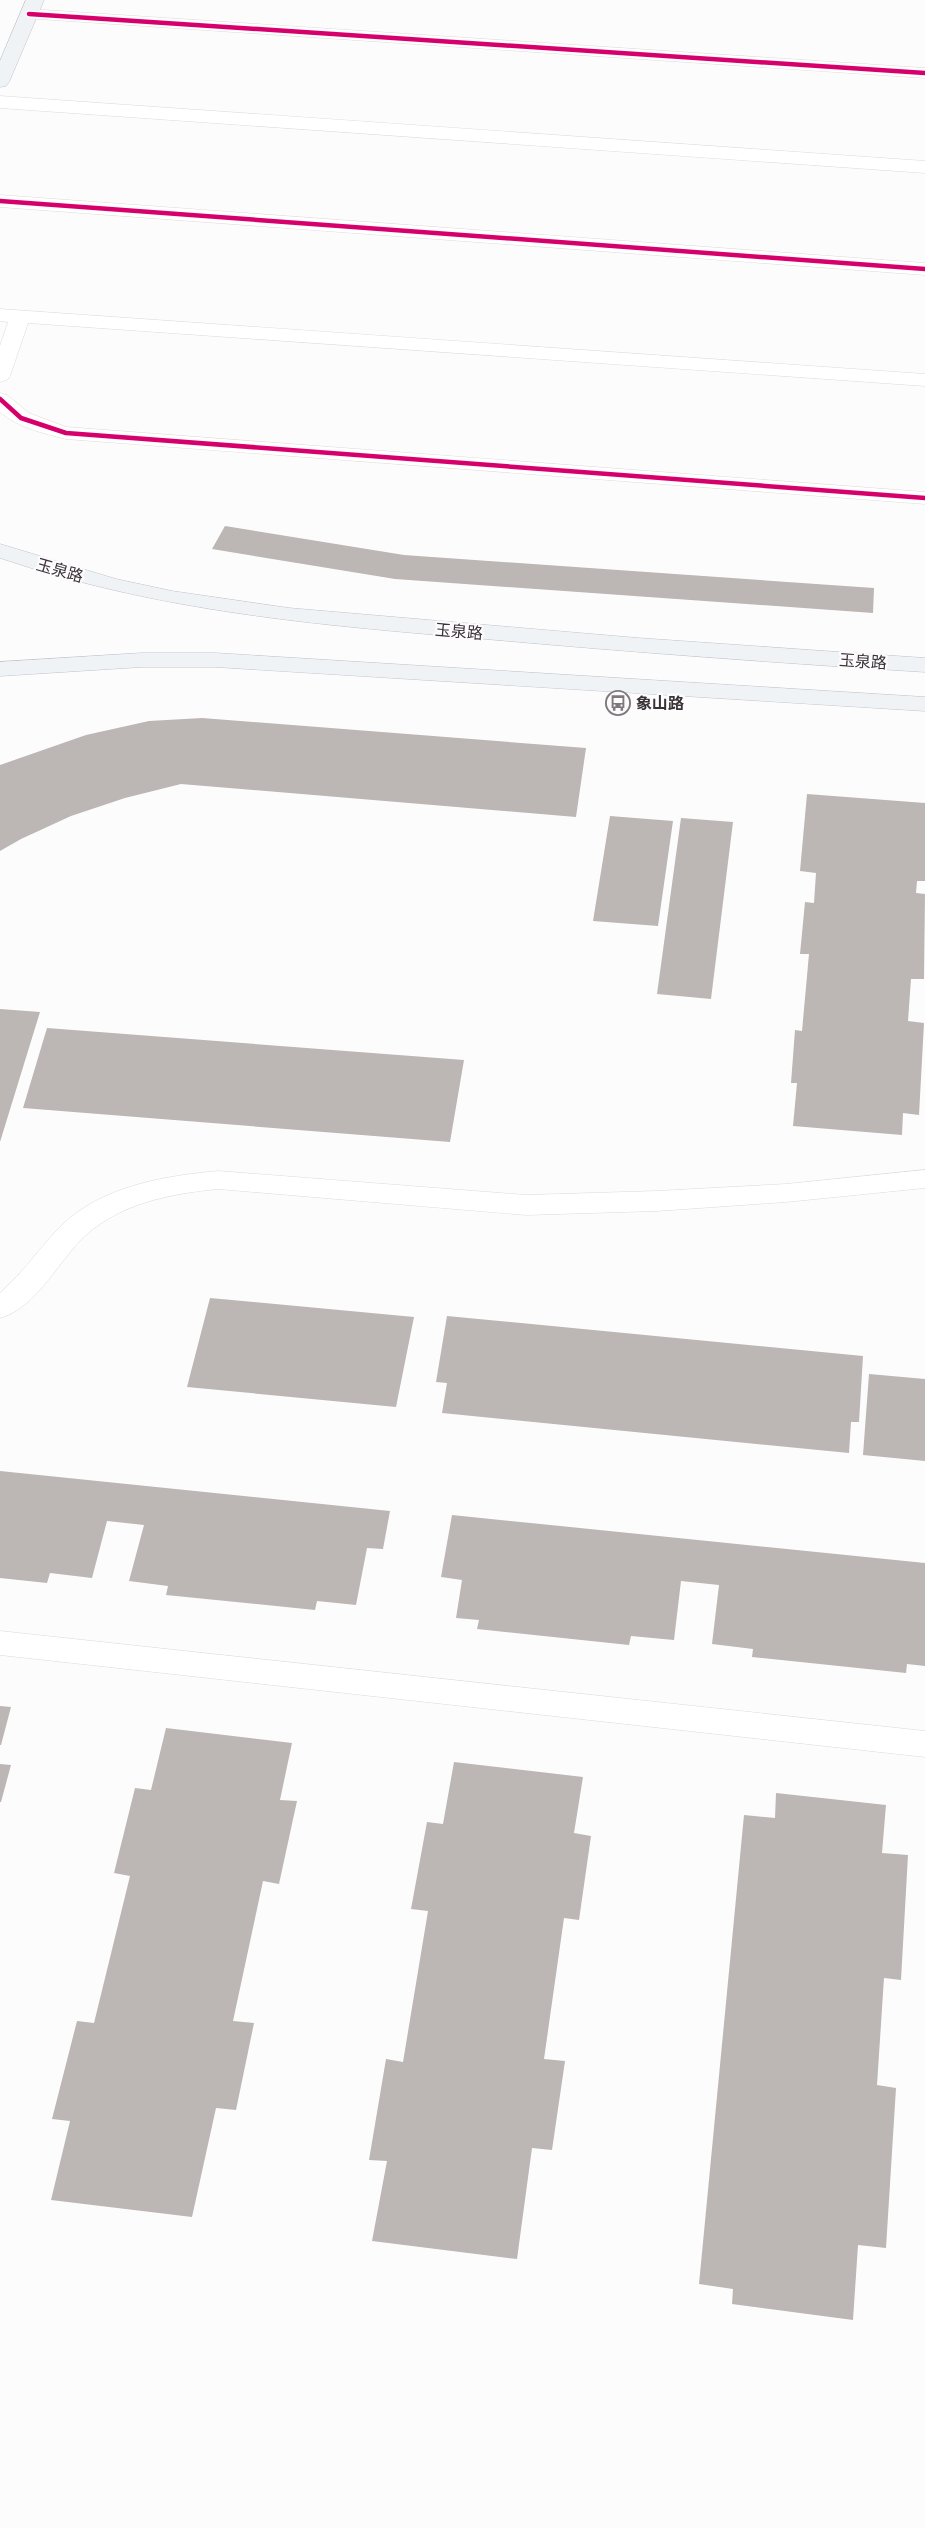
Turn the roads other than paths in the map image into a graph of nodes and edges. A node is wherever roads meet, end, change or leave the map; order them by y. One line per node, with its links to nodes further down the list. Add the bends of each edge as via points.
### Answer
1 (32, 7): 2 (street); 3 (main road)
2 (925, 73)
3 (0, 82)
4 (0, 102): 5 (street)
5 (925, 166)
6 (0, 201): 7 (street)
7 (925, 269)
8 (10, 316): 9 (street); 10 (street)
9 (0, 376)
10 (925, 380)
11 (0, 399): 12 (street, via 20,418 66,433)
12 (925, 498)
13 (0, 551): 14 (main road, 玉泉路, via 130,589 302,618)
14 (925, 665)
15 (0, 669): 16 (main road, via 133,660 216,660)
16 (925, 704)
17 (925, 1179): 18 (street, via 697,1199 526,1205 218,1180 178,1183 139,1193 103,1209 78,1226 44,1267)
18 (0, 1308)
19 (0, 1643): 20 (street)
20 (925, 1744)

